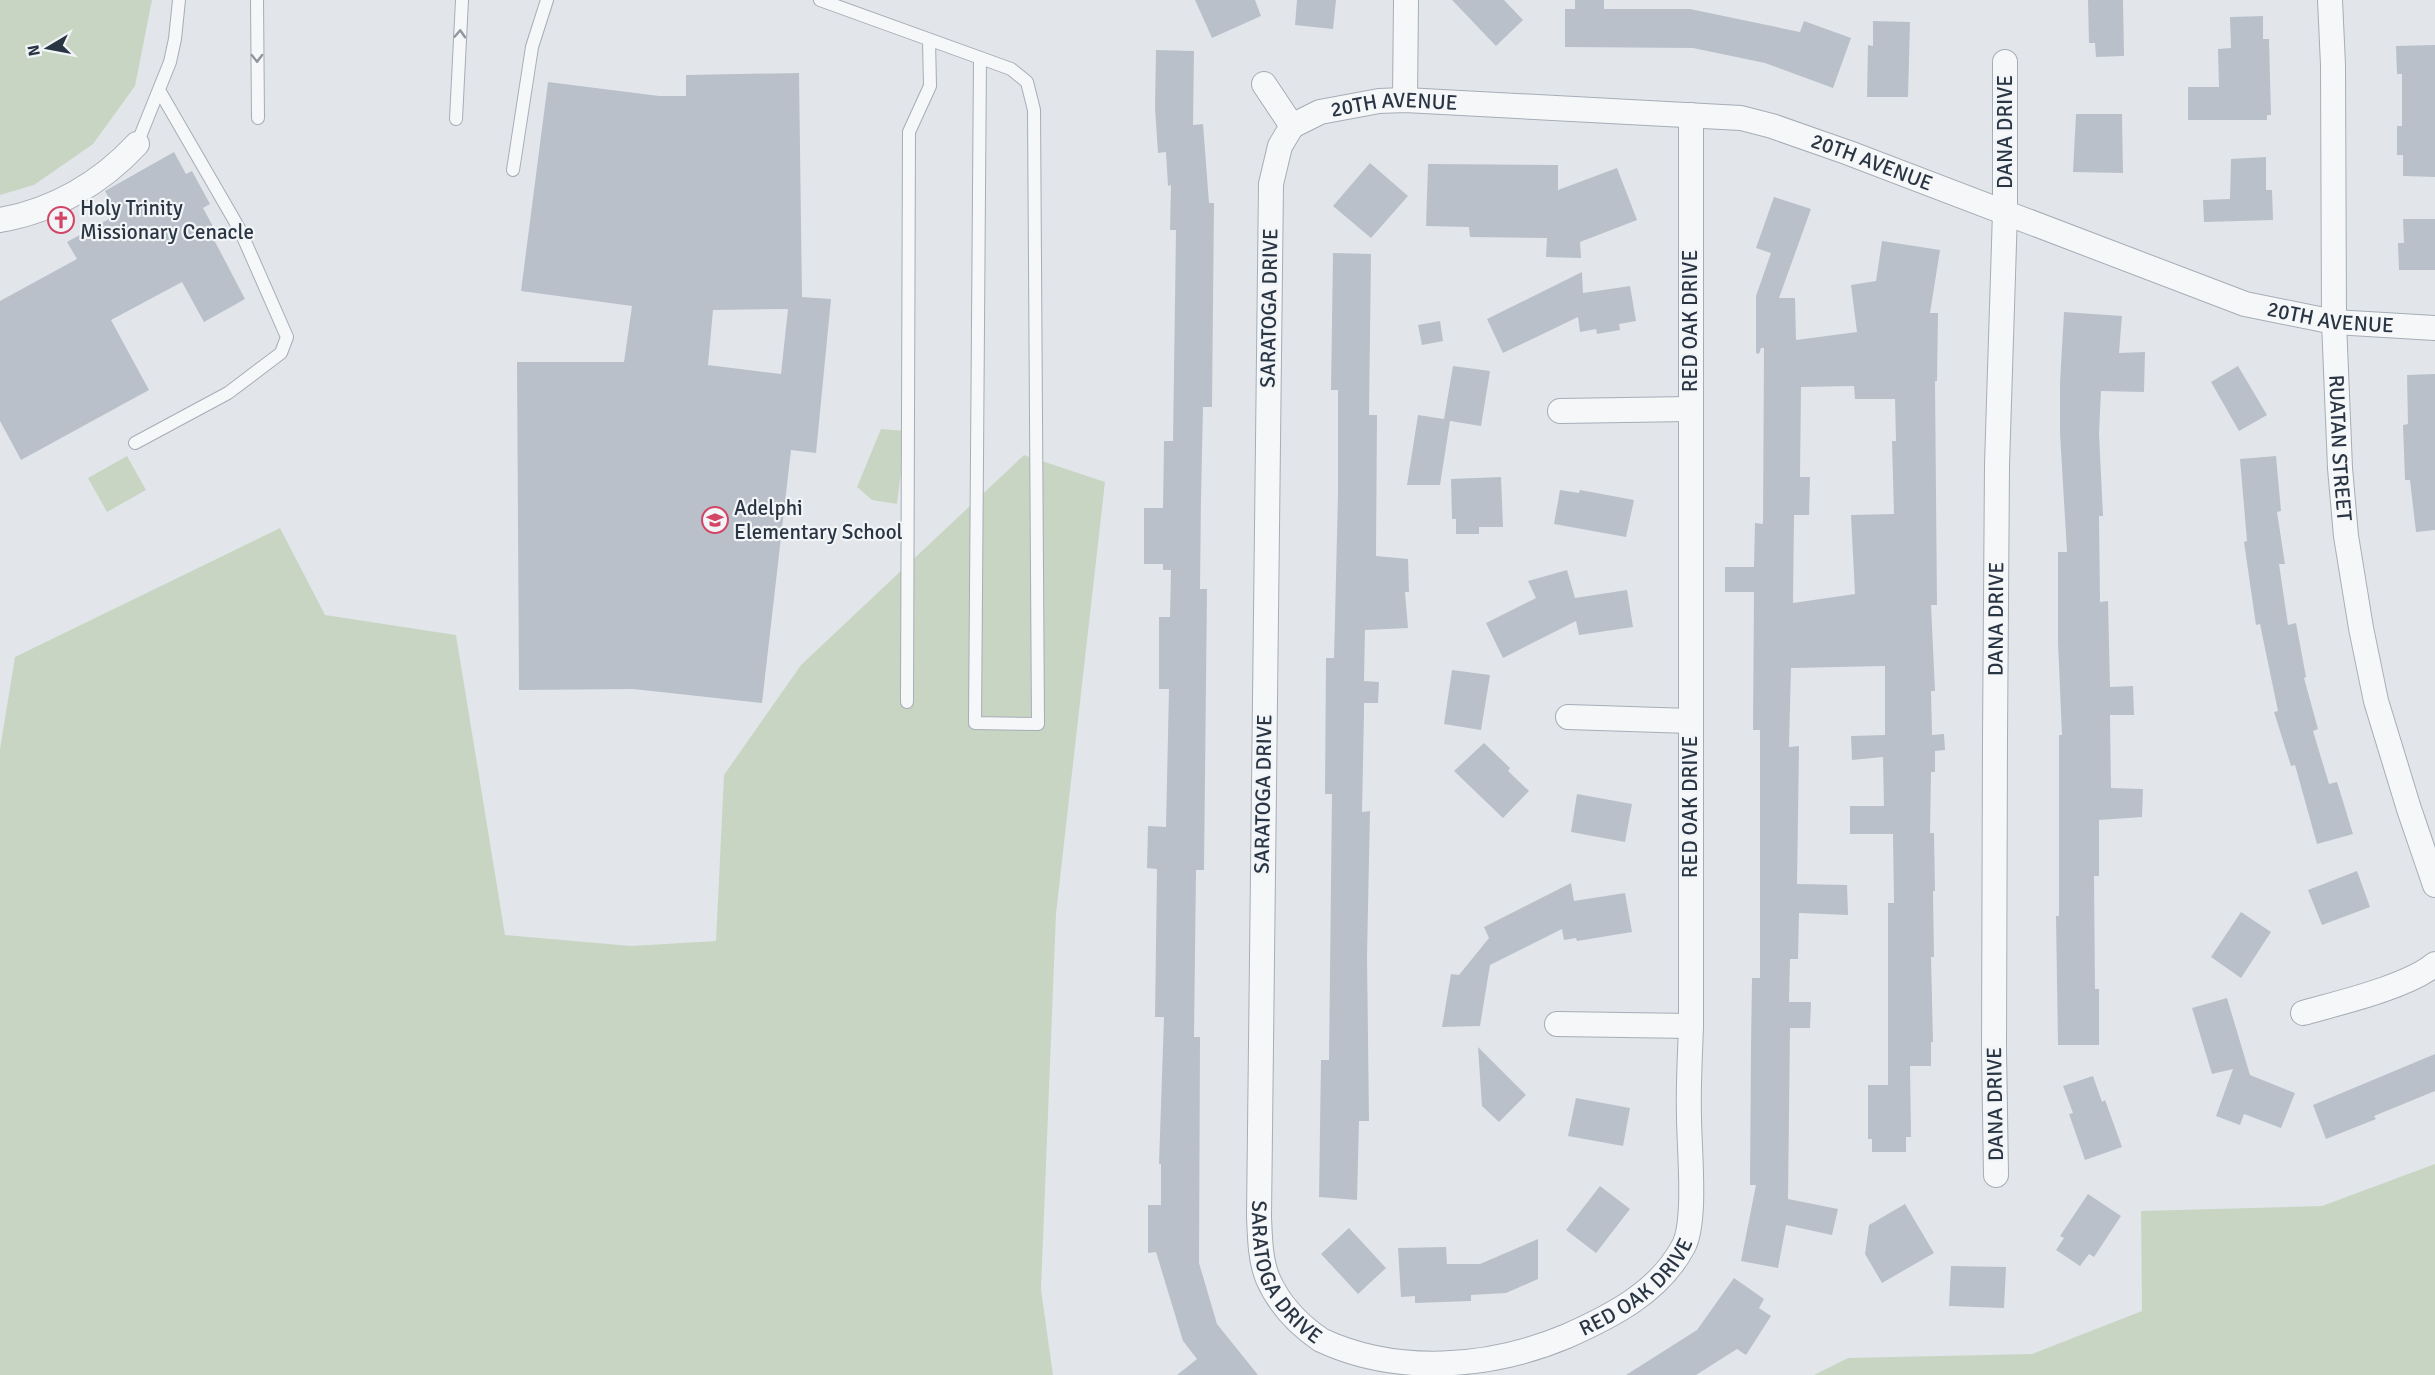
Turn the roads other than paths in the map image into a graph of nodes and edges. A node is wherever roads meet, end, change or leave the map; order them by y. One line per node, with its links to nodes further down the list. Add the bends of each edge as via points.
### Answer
1 (179, 0): 12 (lane, via 176,39)
2 (257, 0): 15 (lane, one-way to 15)
3 (462, 0): 16 (lane, one-way to 3)
4 (547, 0): 19 (lane, via 532,47)
5 (820, 0): 8 (lane)
6 (1406, 0): 13 (street)
7 (2330, 0): 22 (street, RUATAN STREET)
8 (930, 40): 9 (lane); 27 (lane, via 930,86 909,132)
9 (980, 58): 9 (lane, via 1011,69 1027,82 1034,110 1038,724 975,723)
10 (2005, 62): 20 (street, DANA DRIVE)
11 (1264, 84): 17 (street)
12 (159, 90): 18 (lane); 26 (lane, via 240,230 287,337 281,353 228,393)
13 (1405, 100): 14 (street, 20TH AVENUE); 17 (street, 20TH AVENUE, via 1320,112)
14 (1691, 115): 20 (street, 20TH AVENUE, via 1741,118 1772,126); 24 (street, RED OAK DRIVE)
15 (258, 118)
16 (456, 119)
17 (1292, 126): 36 (street, SARATOGA DRIVE, via 1280,146 1271,184 1259,1193 1262,1259 1268,1279 1285,1308 1307,1331 1336,1350 1368,1364 1406,1371)
18 (137, 144): 21 (street, via 109,172 73,194 45,208)
19 (513, 170)
20 (2005, 212): 22 (street, 20TH AVENUE, via 2245,304); 35 (street, DANA DRIVE, via 1997,465)
21 (0, 220)
22 (2334, 322): 23 (street, 20TH AVENUE); 30 (street, RUATAN STREET, via 2346,536 2361,628 2389,749)
23 (2435, 328)
24 (1690, 409): 25 (street); 29 (street, RED OAK DRIVE)
25 (1560, 411)
26 (135, 443)
27 (907, 702)
28 (1568, 717): 29 (street)
29 (1690, 721): 34 (street, RED OAK DRIVE)
30 (2435, 885)
31 (2435, 964): 32 (street, via 2373,992)
32 (2303, 1013)
33 (1557, 1024): 34 (street)
34 (1691, 1026): 36 (street, RED OAK DRIVE, via 1691,1212 1685,1245 1647,1292 1620,1310 1528,1353)
35 (1996, 1175)
36 (1470, 1368)

